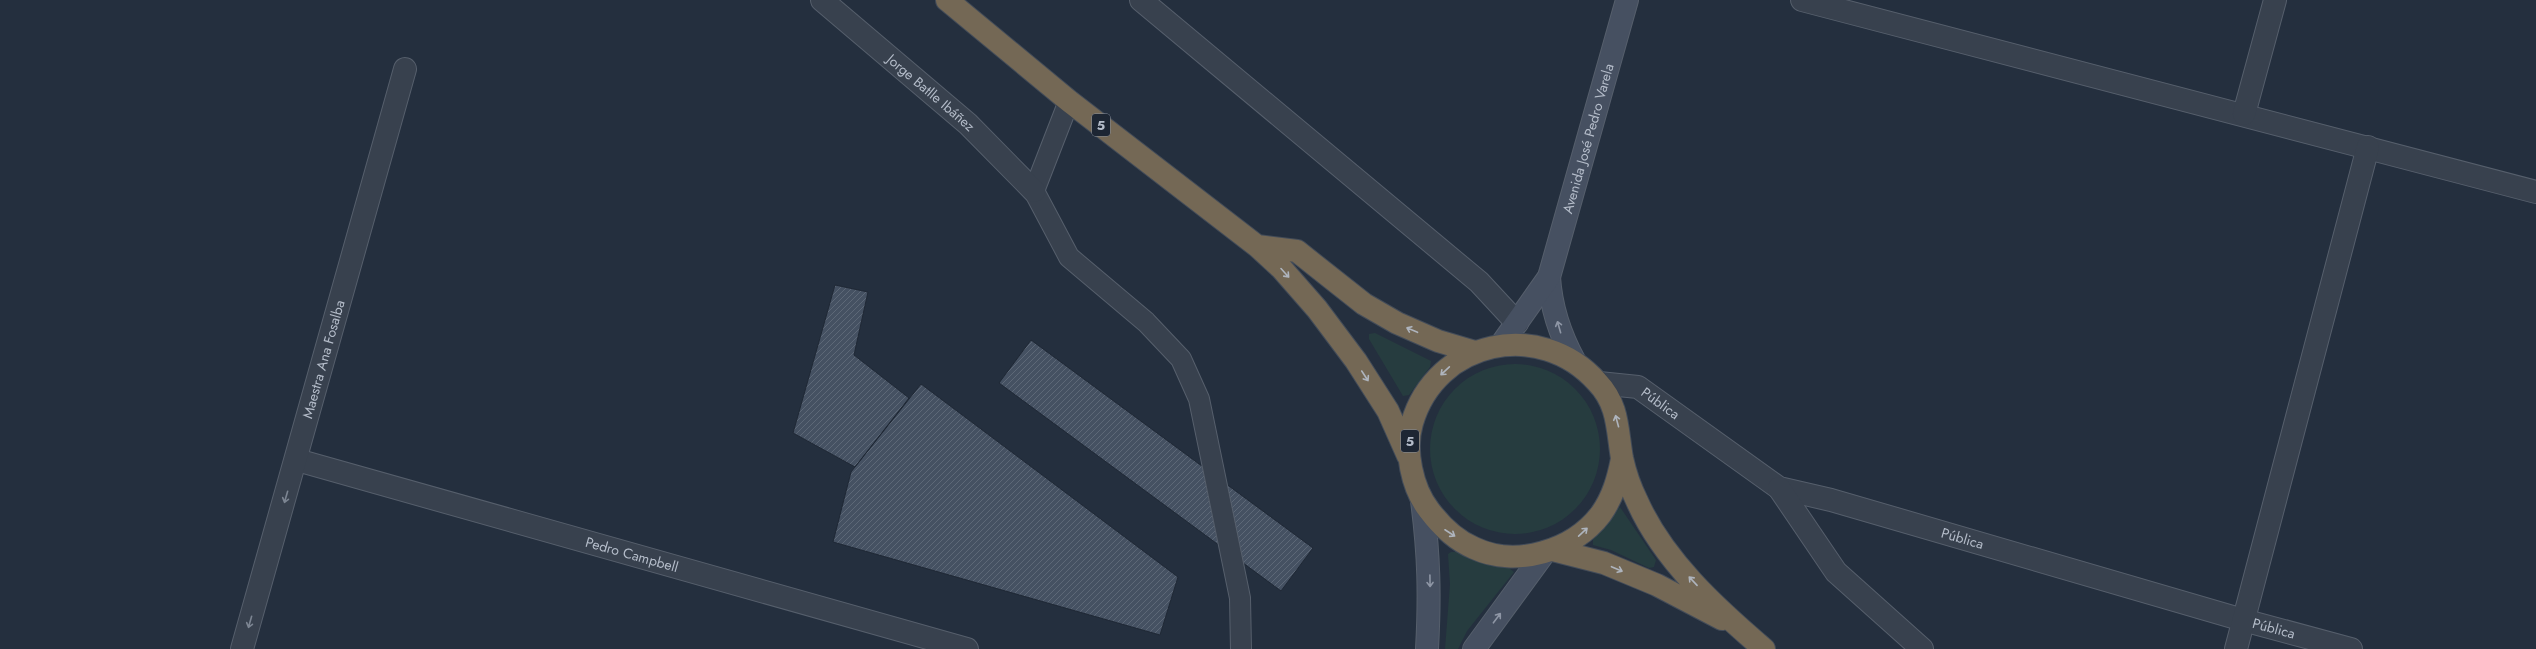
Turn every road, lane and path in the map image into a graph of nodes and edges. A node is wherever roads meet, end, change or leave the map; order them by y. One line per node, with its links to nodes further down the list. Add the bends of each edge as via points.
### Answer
1 (822, 0): 11 (street, Jorge Batlle Ibáñez, via 968,124)
2 (947, 0): 8 (highway, 5)
3 (1141, 0): 15 (street, via 1479,282)
4 (1627, 0): 14 (street, Avenida José Pedro Varela)
5 (1802, 0): 9 (street)
6 (2275, 0): 9 (street)
7 (405, 69): 22 (street, Maestra Ana Fosalba)
8 (1069, 101): 11 (lane); 13 (highway, 5)
9 (2244, 114): 10 (street)
10 (2368, 148): 12 (street); 26 (street)
11 (1034, 191): 30 (lane, via 1069,257 1146,322 1181,359 1199,399 1240,598)
12 (2536, 192)
13 (1257, 246): 17 (highway, one-way to 13, via 1438,341 1391,320 1364,304 1297,251); 20 (highway, 5, one-way to 20, via 1282,269 1317,309 1356,361 1388,411)
14 (1549, 277): 15 (street); 18 (street, one-way to 14, via 1562,339 1551,303)
15 (1517, 323): 16 (street)
16 (1500, 345): 17 (highway, 5); 18 (highway, 5, via 1527,344)
17 (1475, 352): 20 (highway, 5, one-way to 20, via 1446,368 1425,394 1412,424)
18 (1575, 362): 19 (highway, 5)
19 (1599, 383): 21 (highway, 5, one-way to 19, via 1618,419); 23 (street, Pública, via 1638,387)
20 (1409, 457): 24 (highway, 5)
21 (1622, 459): 25 (highway, 5, one-way to 21, via 1579,536 1601,514 1615,488); 27 (highway, 5, one-way to 21, via 1692,581 1657,537 1637,501)
22 (297, 460): 28 (street, Pedro Campbell); 29 (street, Maestra Ana Fosalba, one-way to 29)
23 (1779, 488): 26 (street, Pública, via 1831,500); 34 (street, via 1836,572)
24 (1422, 501): 25 (highway, 5, one-way to 25, via 1444,529 1474,549 1510,556); 31 (street, one-way to 31, via 1429,556)
25 (1549, 551): 27 (highway, 5, one-way to 27, via 1604,563 1657,585); 32 (street, one-way to 25)
26 (2243, 620): 35 (street); 36 (street, Pública)
27 (1741, 629): 33 (highway, 5)
28 (958, 648)
29 (242, 649)
30 (1241, 649)
31 (1427, 649)
32 (1474, 649)
33 (1764, 649)
34 (1922, 649)
35 (2236, 649)
36 (2351, 649)

